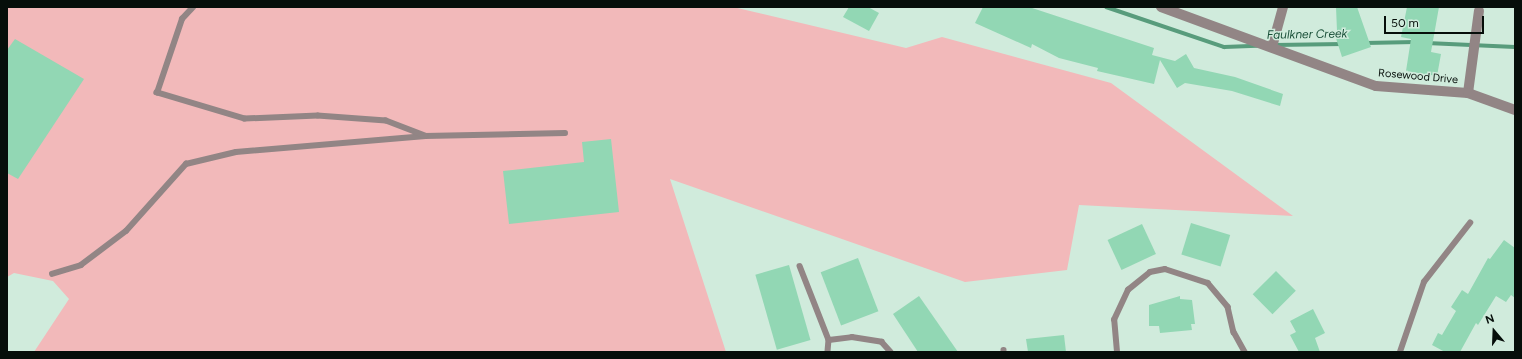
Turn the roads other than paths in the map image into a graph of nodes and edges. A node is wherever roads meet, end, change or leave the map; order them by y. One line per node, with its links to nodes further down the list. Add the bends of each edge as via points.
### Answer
1 (193, 7): 9 (lane, via 182,19 157,93 245,118 318,116 386,121)
2 (1161, 7): 5 (street, Rosewood Drive)
3 (1283, 7): 5 (street)
4 (1479, 12): 6 (street)
5 (1272, 48): 6 (street, Rosewood Drive, via 1376,86)
6 (1468, 93): 7 (street, Rosewood Drive)
7 (1515, 110)
8 (565, 133): 9 (lane)
9 (425, 136): 12 (lane, via 236,152 186,164 126,232 81,265)
10 (1470, 223): 18 (lane, via 1424,282)
11 (800, 266): 13 (lane)
12 (52, 274)
13 (829, 340): 14 (lane); 15 (lane, via 852,337 882,342)
14 (828, 352)
15 (891, 352)
16 (1117, 352): 17 (lane, via 1114,320 1128,290 1150,272 1165,269 1208,283 1228,307 1234,332)
17 (1245, 352)
18 (1400, 352)

